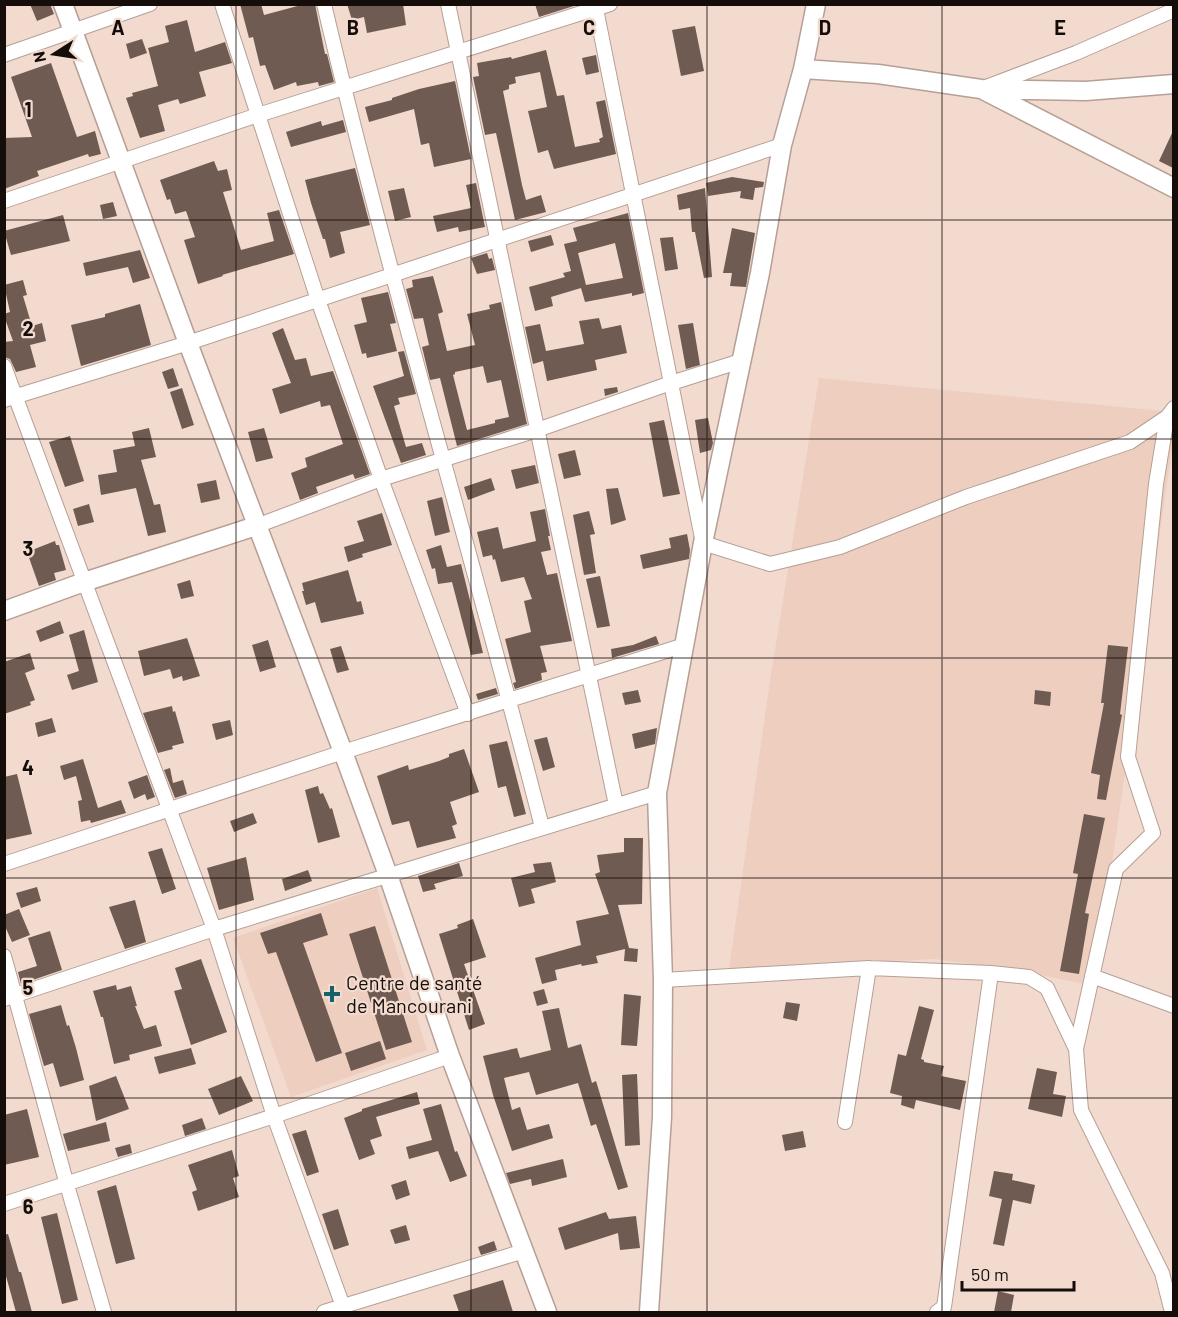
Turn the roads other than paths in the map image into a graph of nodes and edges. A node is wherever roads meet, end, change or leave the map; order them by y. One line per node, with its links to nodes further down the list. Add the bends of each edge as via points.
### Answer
1 (63, 4): 10 (street)
2 (150, 4): 10 (street)
3 (222, 4): 17 (street)
4 (324, 4): 15 (street)
5 (448, 4): 11 (street)
6 (610, 4): 8 (street)
7 (816, 4): 13 (street)
8 (596, 7): 11 (street); 21 (street)
9 (1173, 10): 16 (street, via 1077,53)
10 (73, 32): 12 (street); 19 (street)
11 (456, 52): 15 (street); 23 (street)
12 (4, 55)
13 (803, 69): 16 (street, via 878,74); 18 (street)
14 (1173, 84): 16 (street, via 1086,91)
15 (344, 87): 17 (street); 24 (street)
16 (981, 89): 20 (street)
17 (258, 115): 19 (street); 25 (street)
18 (782, 145): 21 (street); 27 (street)
19 (122, 161): 22 (street); 26 (street)
20 (1173, 188)
21 (633, 195): 23 (street); 29 (street)
22 (4, 201)
23 (497, 240): 24 (street); 32 (street)
24 (392, 275): 25 (street); 33 (street)
25 (318, 300): 26 (street); 34 (street)
26 (188, 343): 30 (street); 35 (street)
27 (741, 361): 29 (street); 36 (street)
28 (4, 366): 30 (street)
29 (672, 383): 32 (street); 36 (street)
30 (10, 399): 37 (street)
31 (1170, 412): 36 (street, via 1130,442 966,497 840,547 770,564); 54 (street, via 1156,484 1128,757 1154,833 1116,869)
32 (537, 430): 33 (street); 40 (street)
33 (444, 459): 34 (street); 41 (street)
34 (381, 479): 35 (street); 42 (street)
35 (258, 525): 37 (street); 43 (street)
36 (703, 543): 39 (street)
37 (84, 582): 38 (street); 46 (street)
38 (4, 611)
39 (685, 645): 40 (street); 44 (street)
40 (588, 675): 41 (street); 45 (street)
41 (510, 700): 42 (street); 47 (street)
42 (468, 714): 43 (street)
43 (344, 752): 46 (street); 49 (street)
44 (657, 793): 45 (street); 55 (street)
45 (616, 805): 47 (street)
46 (170, 810): 48 (street); 50 (street)
47 (542, 827): 49 (street)
48 (4, 864)
49 (388, 874): 50 (street); 59 (street)
50 (214, 929): 56 (street); 60 (street)
51 (4, 956): 56 (street)
52 (869, 968): 53 (street); 55 (street); 61 (street)
53 (991, 973): 58 (street, via 1029,977 1047,988); 70 (street, via 944,1307)
54 (1092, 976): 57 (street); 58 (street)
55 (663, 980): 69 (street, via 662,1117)
56 (10, 997): 62 (street)
57 (1173, 1006)
58 (1076, 1049): 71 (street, via 1081,1110 1162,1273)
59 (450, 1056): 60 (street); 64 (street)
60 (274, 1116): 62 (street); 65 (street)
61 (845, 1122)
62 (67, 1185): 63 (street); 66 (street)
63 (4, 1204)
64 (524, 1251): 65 (street); 68 (street)
65 (344, 1310): 67 (street)
66 (104, 1312)
67 (324, 1312)
68 (547, 1312)
69 (649, 1312)
70 (937, 1312)
71 (1172, 1312)

